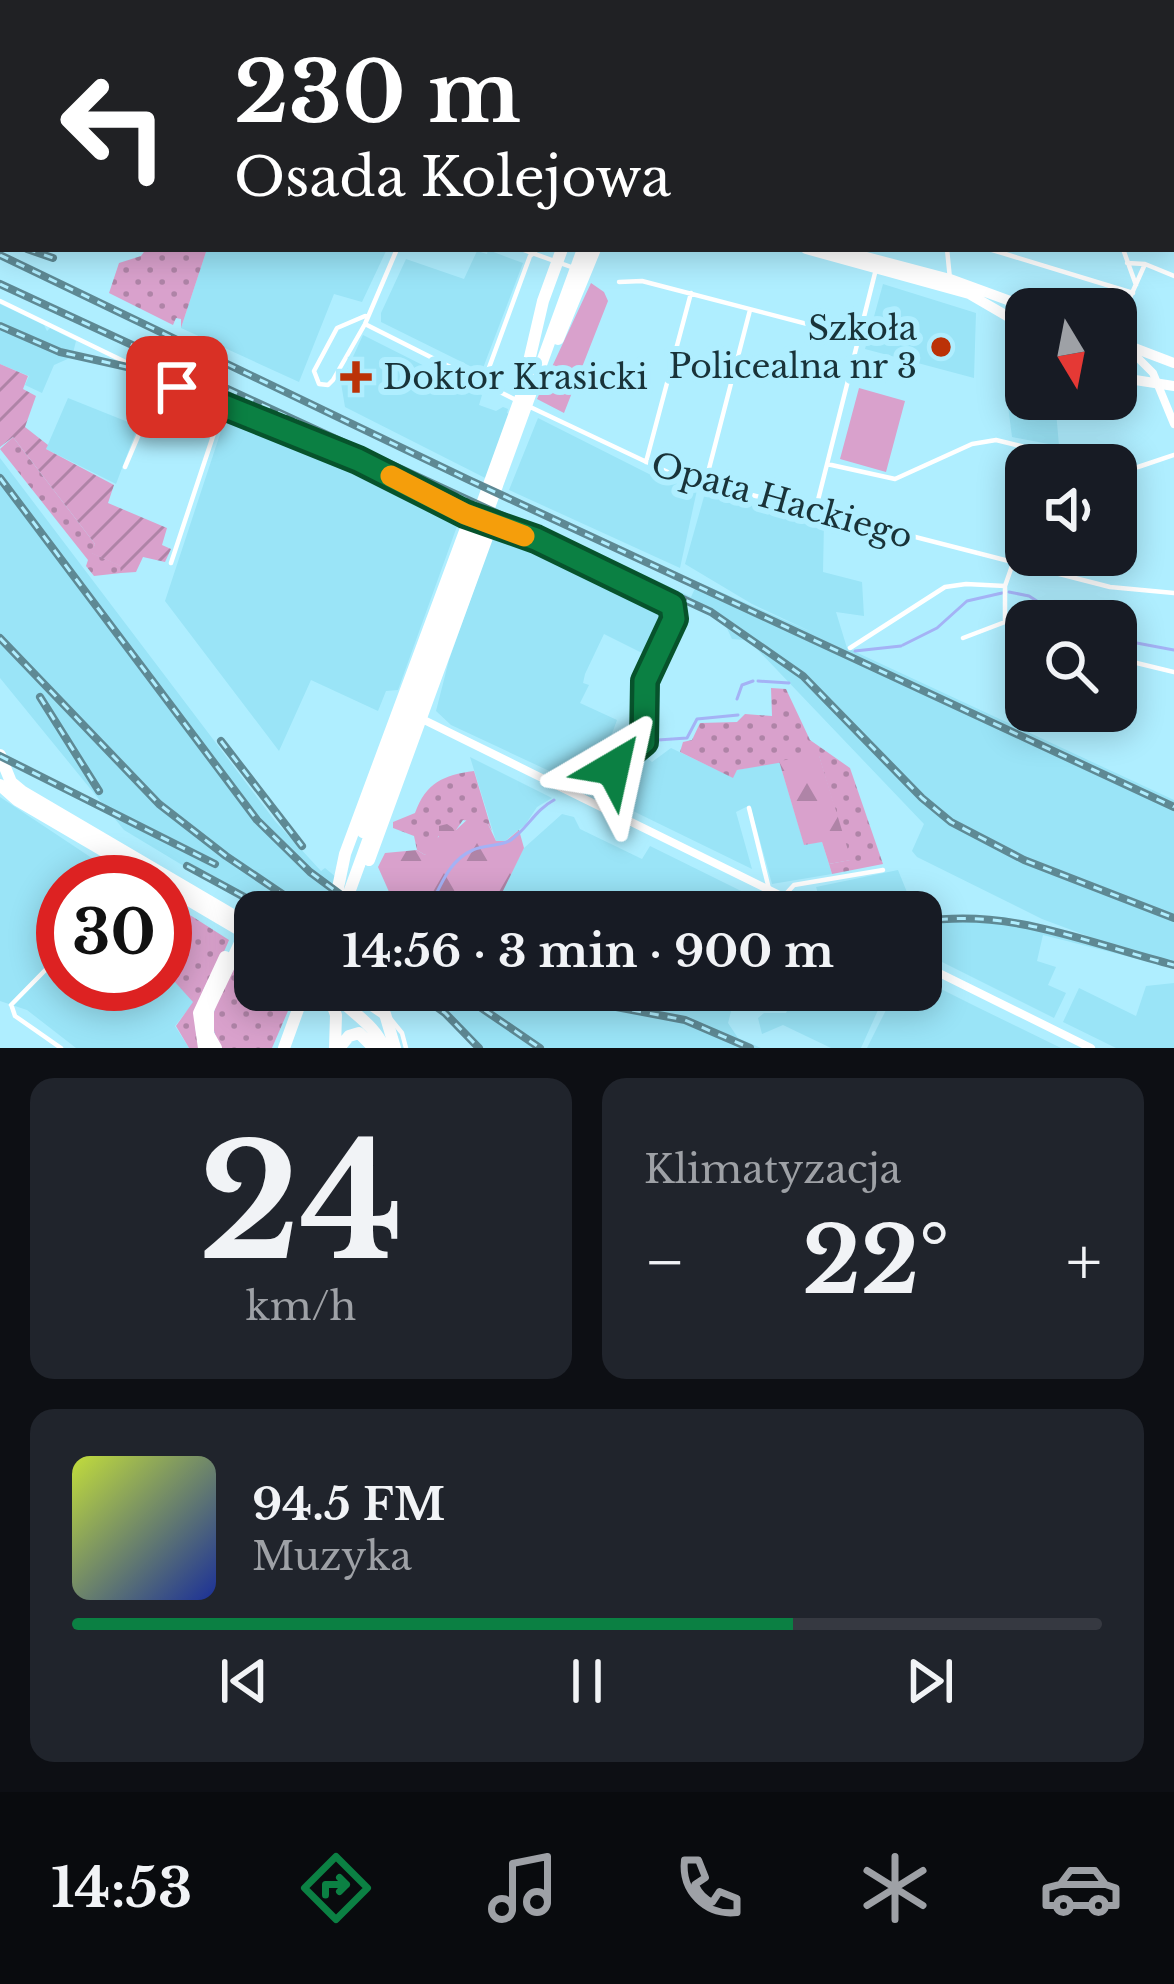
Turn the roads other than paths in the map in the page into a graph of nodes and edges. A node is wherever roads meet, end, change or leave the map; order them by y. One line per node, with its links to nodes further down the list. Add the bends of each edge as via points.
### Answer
1 (396, 252): 26 (street)
2 (532, 252): 10 (street)
3 (577, 252): 36 (highway, via 543,301)
4 (578, 252): 36 (highway)
5 (818, 252): 13 (main road)
6 (847, 252): 16 (main road)
7 (947, 252): 16 (street)
8 (999, 252): 19 (street)
9 (1124, 252): 11 (street)
10 (535, 253): 15 (street); 34 (street)
11 (1127, 262): 12 (street); 18 (street)
12 (1145, 264): 14 (street); 18 (street)
13 (876, 267): 25 (main road, via 969,294); 27 (street)
14 (1174, 276)
15 (591, 278)
16 (950, 279): 22 (main road)
17 (620, 282): 21 (street)
18 (1136, 285): 20 (street)
19 (1117, 288)
20 (1135, 288)
21 (691, 293): 24 (street); 42 (street)
22 (1005, 299)
23 (0, 301): 32 (street)
24 (750, 310): 27 (street); 47 (street)
25 (1005, 315)
26 (365, 320): 26 (street, via 337,328 314,371 317,383 331,383); 34 (street, Opata Hackiego)
27 (857, 338): 43 (street)
28 (1137, 349): 30 (main road)
29 (1137, 356): 33 (main road)
30 (1174, 363)
31 (1137, 378): 33 (main road)
32 (162, 380): 38 (street); 44 (street)
33 (1158, 383): 35 (main road); 37 (main road)
34 (483, 384): 42 (street, Opata Hackiego)
35 (1174, 387): 37 (main road)
36 (524, 399): 46 (highway)
37 (1166, 401): 39 (main road)
38 (223, 406): 49 (street); 51 (street)
39 (1174, 424)
40 (1012, 444): 43 (street, via 972,444 895,479)
41 (1174, 455): 45 (street)
42 (646, 464): 47 (street, Opata Hackiego)
43 (827, 464): 48 (street)
44 (125, 467)
45 (1137, 467)
46 (498, 472): 62 (highway, via 459,540); 63 (highway, via 487,542); 75 (highway)
47 (705, 484): 48 (street, Opata Hackiego)
48 (815, 512): 50 (street, Opata Hackiego)
49 (481, 519): 62 (street, via 470,528 420,675); 63 (street, via 483,533 428,678); 68 (street, via 674,609 645,681 644,742)
50 (1005, 561)
51 (170, 563)
52 (1008, 576): 54 (street)
53 (1066, 576): 55 (street, Opata Hackiego)
54 (1005, 586): 56 (street); 59 (street, via 945,587)
55 (1174, 593)
56 (1005, 600)
57 (1005, 622): 58 (street)
58 (963, 638)
59 (850, 648)
60 (1137, 663): 61 (street)
61 (1174, 672)
62 (403, 693): 64 (highway)
63 (428, 703): 65 (highway)
64 (397, 710): 65 (main road); 74 (highway, via 345,854)
65 (422, 721): 68 (main road); 76 (highway, via 373,853)
66 (2, 762): 71 (highway, via 15,787)
67 (0, 785): 70 (highway)
68 (575, 794): 73 (main road)
69 (749, 808): 73 (street)
70 (120, 855)
71 (121, 855)
72 (884, 870): 77 (street)
73 (769, 890)
74 (341, 891)
75 (346, 891)
76 (350, 891)
77 (788, 891)
78 (192, 897): 80 (highway)
79 (192, 900): 81 (highway)
80 (234, 921)
81 (234, 922)
82 (234, 942): 95 (highway, via 200,1005)
83 (234, 963): 96 (highway, via 206,1017)
84 (942, 974): 102 (main road)
85 (36, 980): 87 (street)
86 (0, 1005): 87 (street)
87 (11, 1005): 94 (street)
88 (301, 1011): 93 (highway)
89 (335, 1011): 97 (highway)
90 (351, 1011): 99 (highway)
91 (379, 1011): 100 (highway)
92 (381, 1011): 101 (street)
93 (289, 1044)
94 (61, 1048)
95 (204, 1048)
96 (216, 1048)
97 (337, 1048): 98 (highway, via 358,1033)
98 (374, 1048)
99 (384, 1048)
100 (395, 1048)
101 (406, 1048)
102 (1091, 1048)

